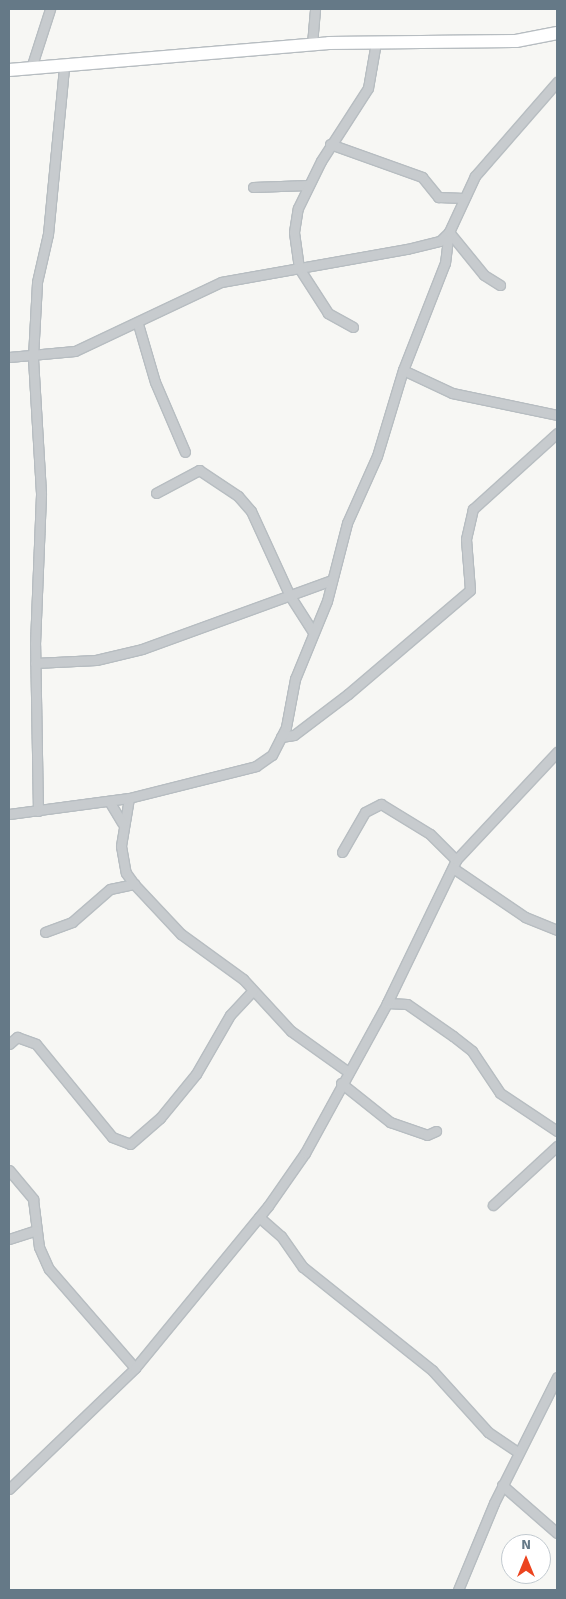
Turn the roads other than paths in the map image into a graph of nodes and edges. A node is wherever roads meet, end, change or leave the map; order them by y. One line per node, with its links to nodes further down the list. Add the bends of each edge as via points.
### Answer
1 (50, 9): 7 (street)
2 (315, 9): 5 (street)
3 (557, 33): 4 (street, via 516,41)
4 (376, 42): 5 (street); 10 (street, via 368,88)
5 (312, 44): 6 (street)
6 (64, 67): 7 (street); 20 (street, via 48,234 37,282)
7 (31, 68): 8 (street)
8 (9, 70)
9 (557, 82): 13 (street, via 475,176)
10 (330, 144): 11 (street); 13 (street, via 422,177 438,197)
11 (308, 185): 12 (street); 15 (street, via 294,232)
12 (253, 187)
13 (464, 198): 14 (street)
14 (449, 232): 15 (street, via 440,241 407,249); 16 (street, via 484,275); 21 (street, via 445,262)
15 (299, 268): 17 (street, via 221,282); 18 (street, via 328,313)
16 (500, 285)
17 (138, 324): 20 (street, via 74,352); 24 (street, via 155,382)
18 (353, 327)
19 (9, 357): 20 (street)
20 (33, 357): 29 (street, via 42,493)
21 (402, 370): 22 (street, via 452,393); 26 (street, via 377,456 347,523)
22 (557, 415)
23 (557, 433): 30 (street, via 474,509 466,539 470,590 348,694 294,735)
24 (185, 452)
25 (156, 493): 27 (street, via 199,470 238,496 251,511)
26 (332, 580): 27 (street); 28 (street)
27 (290, 596): 28 (street); 29 (street, via 142,649 96,660)
28 (313, 632): 30 (street)
29 (35, 664): 34 (street)
30 (281, 737): 32 (street, via 272,755 256,766)
31 (557, 752): 38 (street)
32 (129, 798): 33 (street); 36 (street)
33 (109, 801): 34 (street); 36 (street)
34 (38, 811): 35 (street)
35 (9, 814)
36 (122, 823): 39 (street, via 126,873)
37 (342, 852): 38 (street, via 365,812 380,804 430,834)
38 (455, 864): 40 (street, via 525,917); 43 (street)
39 (134, 884): 41 (street, via 110,889 72,922); 42 (street, via 161,916)
40 (557, 930)
41 (44, 932)
42 (252, 990): 44 (street, via 230,1015 186,1087 150,1129 130,1144 112,1137 36,1044 17,1037); 45 (street, via 291,1031)
43 (387, 1003): 45 (street); 48 (street, via 407,1004 453,1036 472,1051 500,1093)
44 (9, 1044)
45 (347, 1071): 46 (street)
46 (341, 1083): 47 (street, via 390,1122 428,1135); 52 (street, via 305,1153)
47 (436, 1131)
48 (557, 1131)
49 (557, 1146): 51 (street)
50 (9, 1170): 53 (street, via 33,1199 38,1211)
51 (493, 1205)
52 (259, 1217): 55 (street); 57 (street, via 281,1236 304,1267 432,1370 488,1432)
53 (36, 1230): 54 (street); 55 (street, via 43,1257 58,1282)
54 (9, 1239)
55 (136, 1368): 59 (street)
56 (557, 1377): 57 (street)
57 (518, 1452): 58 (street)
58 (502, 1485): 60 (street); 61 (street)
59 (9, 1489)
60 (557, 1533)
61 (458, 1590)

